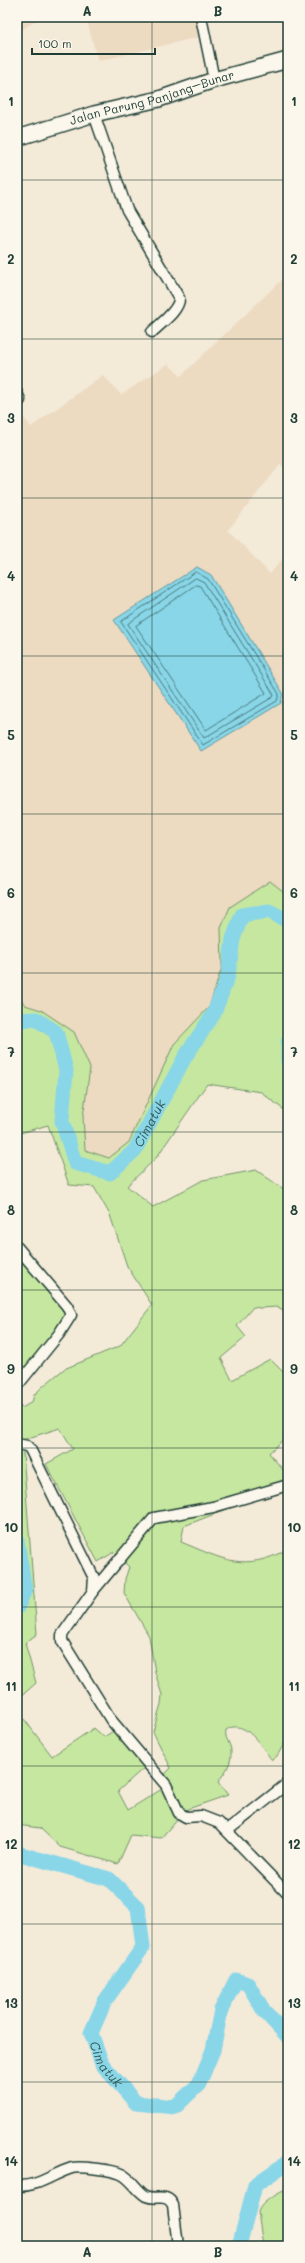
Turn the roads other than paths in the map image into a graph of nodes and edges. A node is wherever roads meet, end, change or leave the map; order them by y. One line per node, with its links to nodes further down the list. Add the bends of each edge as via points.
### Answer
1 (201, 17): 3 (street)
2 (288, 60): 3 (main road, Jalan Parung Panjang–Bunar)
3 (214, 80): 4 (main road, Jalan Parung Panjang–Bunar, via 159,99)
4 (94, 114): 5 (main road, Jalan Parung Panjang–Bunar); 6 (street, via 127,210 179,298 176,308)
5 (17, 138)
6 (152, 332)
7 (17, 1247): 8 (street, via 68,1306 71,1315)
8 (17, 1386)
9 (17, 1444): 11 (street, via 30,1449 94,1578)
10 (288, 1484): 11 (street, via 213,1507 154,1518)
11 (93, 1591): 13 (street, via 62,1635 64,1646 111,1720 166,1785 179,1813 186,1817 202,1816)
12 (288, 1783): 13 (street)
13 (228, 1830): 14 (street)
14 (288, 1894)
15 (17, 2186): 16 (street, via 28,2187 38,2184 73,2168 121,2174 147,2196 170,2199)
16 (178, 2246)

